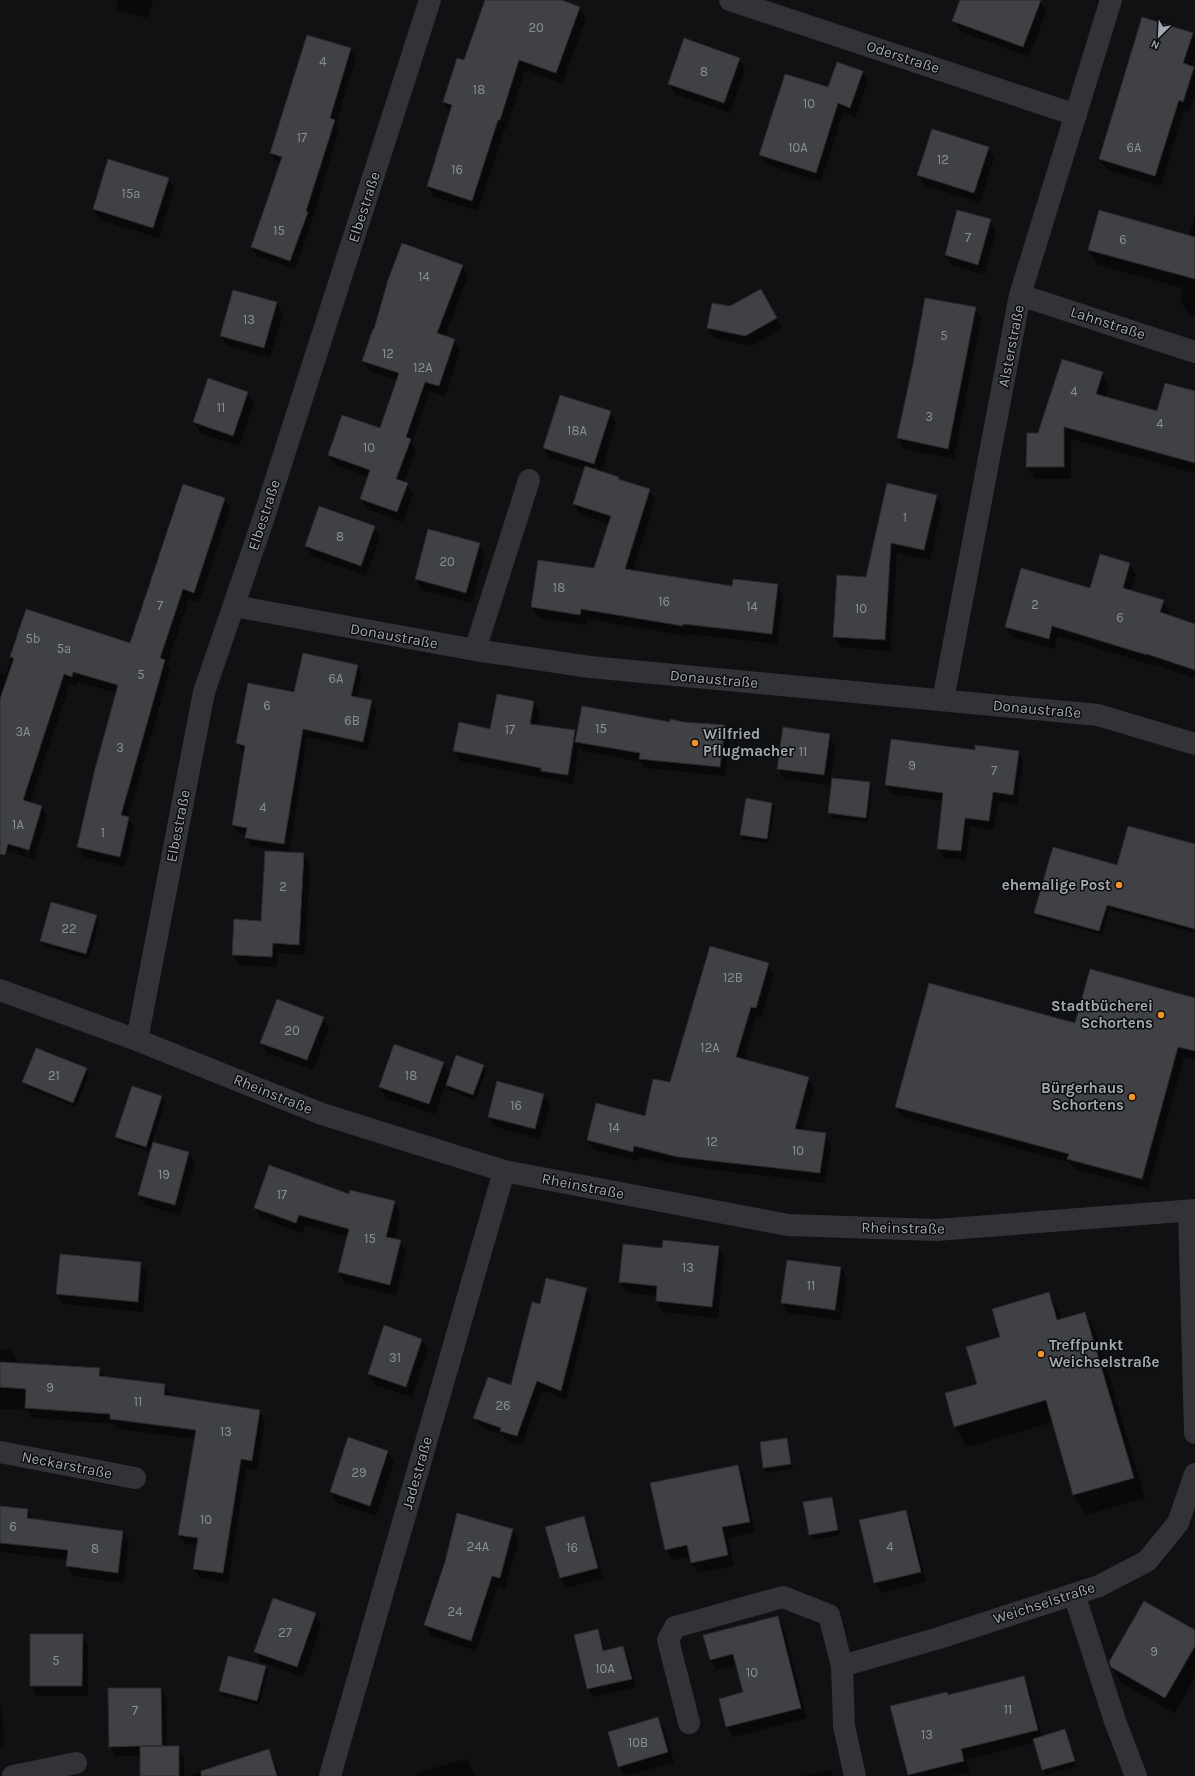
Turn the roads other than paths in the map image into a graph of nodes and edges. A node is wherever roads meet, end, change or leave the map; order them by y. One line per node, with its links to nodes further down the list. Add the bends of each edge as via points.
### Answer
1 (430, 0): 8 (street, Elbestraße)
2 (730, 0): 4 (street, Oderstraße)
3 (1111, 0): 4 (street, Alsterstraße)
4 (1076, 115): 5 (street, Alsterstraße)
5 (1020, 295): 6 (street, Lahnstraße); 10 (street, Alsterstraße)
6 (1195, 352)
7 (529, 480): 9 (street)
8 (234, 606): 9 (street, Donaustraße); 13 (street, Elbestraße, via 204,692)
9 (475, 650): 10 (street, Donaustraße, via 590,667)
10 (944, 700): 11 (street, Donaustraße, via 1098,714)
11 (1195, 744)
12 (0, 990): 13 (street, Rheinstraße)
13 (137, 1040): 14 (street, Rheinstraße, via 322,1114)
14 (504, 1171): 15 (street, Rheinstraße, via 788,1226 936,1230); 25 (street, Jadestraße)
15 (1192, 1210): 16 (street)
16 (1195, 1433)
17 (0, 1452): 19 (street, Neckarstraße)
18 (1195, 1474): 20 (street, Weichselstraße, via 1178,1523 1147,1561 1099,1586)
19 (135, 1478)
20 (1074, 1594): 21 (street, Weichselstraße, via 939,1638); 27 (street, via 1115,1721)
21 (842, 1666): 22 (street, via 829,1615 783,1597 675,1627 668,1640); 26 (street, via 844,1726)
22 (689, 1723)
23 (76, 1763): 24 (street)
24 (13, 1776)
25 (330, 1776)
26 (854, 1776)
27 (1136, 1776)

